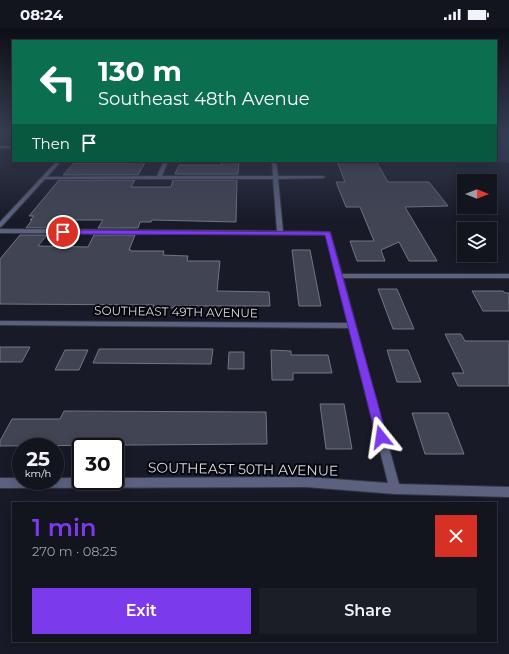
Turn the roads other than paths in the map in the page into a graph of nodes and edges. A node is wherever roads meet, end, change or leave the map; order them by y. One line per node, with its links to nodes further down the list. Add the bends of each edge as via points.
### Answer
1 (58, 162): 4 (street)
2 (166, 162): 5 (street)
3 (274, 162): 6 (street)
4 (43, 178): 5 (street); 8 (street)
5 (159, 178): 6 (street)
6 (275, 178): 7 (street); 10 (street)
7 (323, 178)
8 (0, 225)
9 (0, 231): 10 (street)
10 (280, 233): 11 (street, via 328,233)
11 (339, 276): 12 (street); 14 (street)
12 (509, 276)
13 (0, 323): 14 (street, SOUTHEAST 49TH AVENUE)
14 (352, 326): 16 (street)
15 (0, 483): 16 (street, SOUTHEAST 50TH AVENUE, via 306,482)
16 (395, 489): 17 (street, SOUTHEAST 50TH AVENUE)
17 (509, 492)

